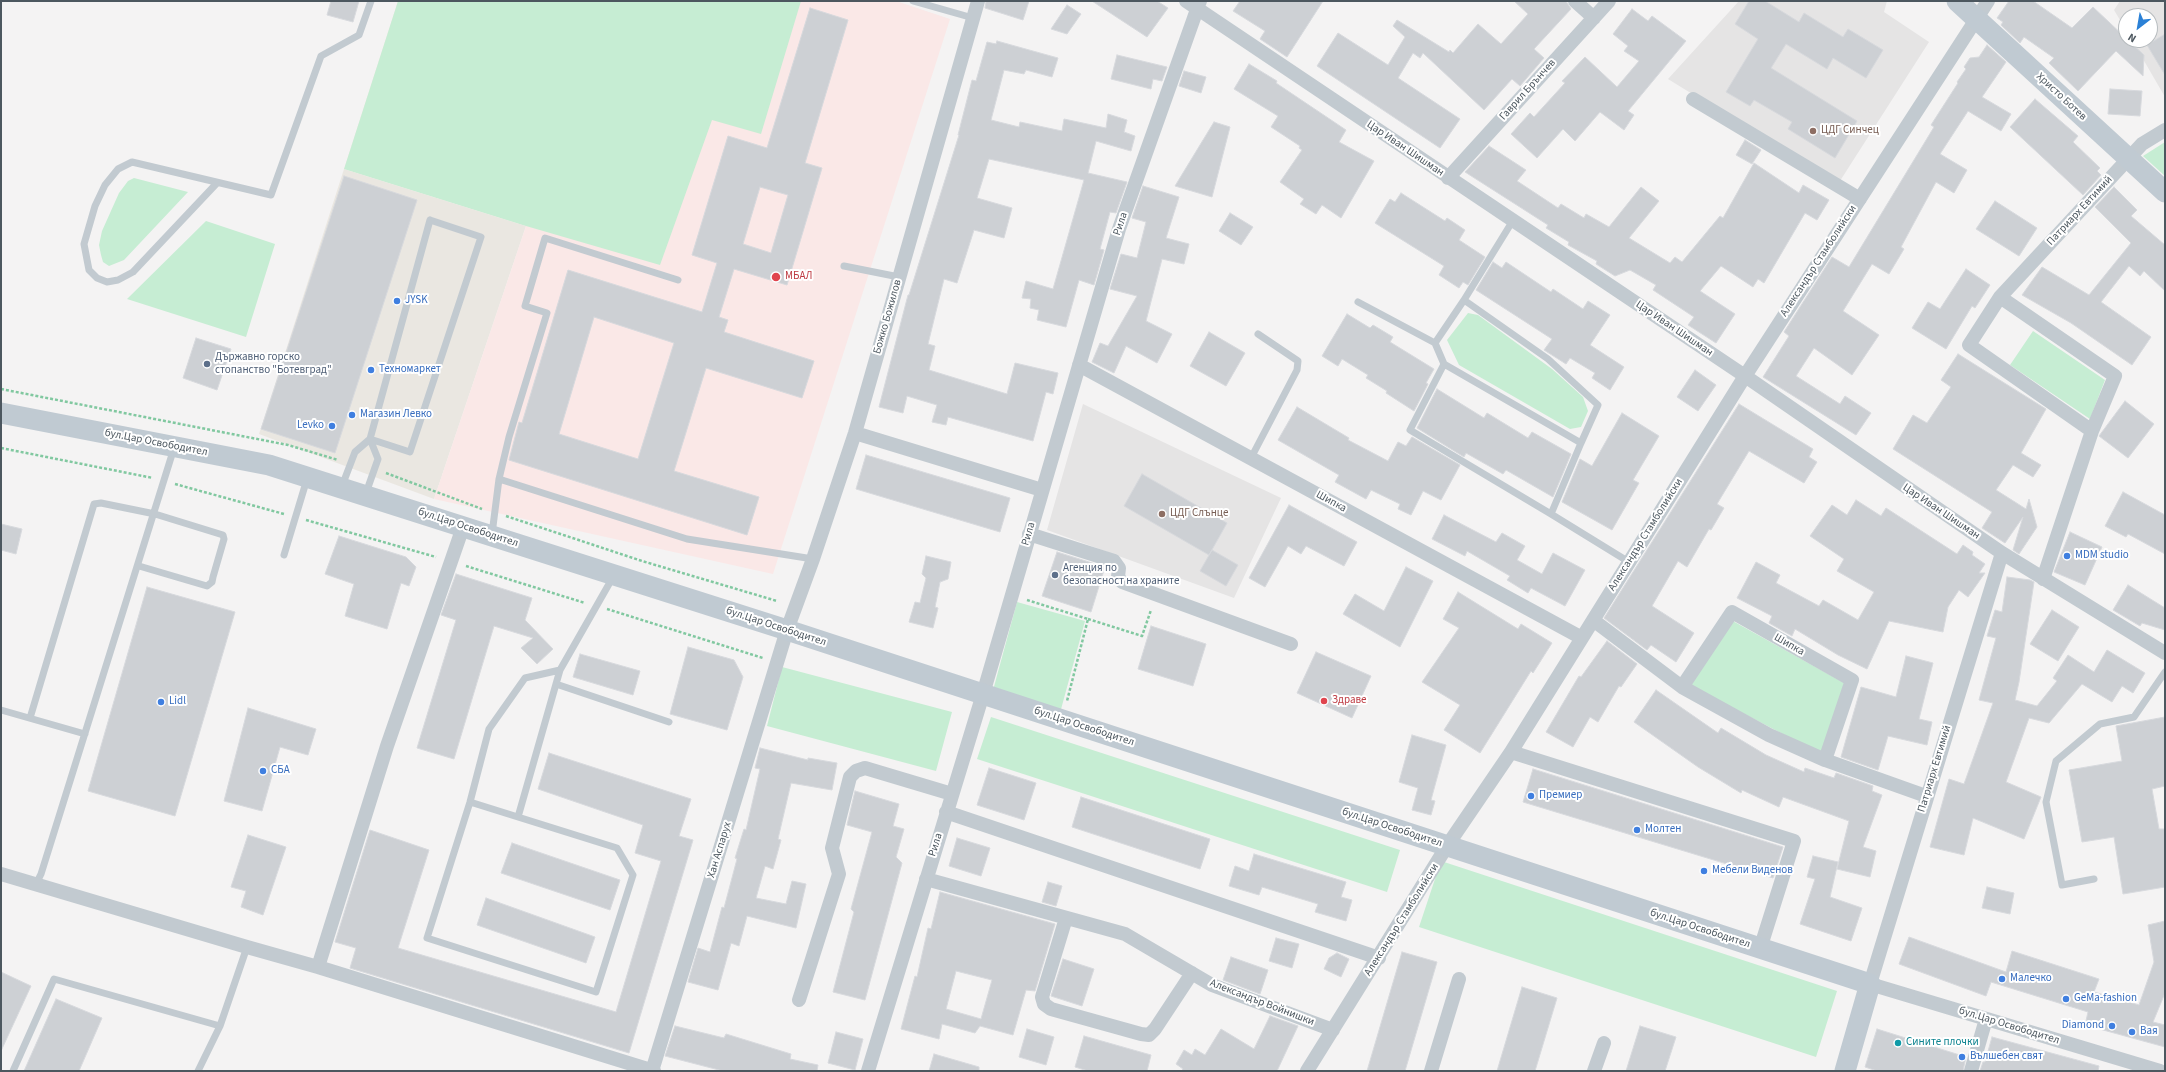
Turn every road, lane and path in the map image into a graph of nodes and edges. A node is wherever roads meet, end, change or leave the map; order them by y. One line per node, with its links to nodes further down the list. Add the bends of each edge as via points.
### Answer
1 (371, 1): 16 (lane, via 359,35 321,56 271,195)
2 (913, 1): 9 (lane)
3 (978, 1): 9 (street, Божко Божилов)
4 (1575, 1): 10 (street)
5 (1609, 1): 10 (street, Гаврил Брънчев)
6 (1957, 1): 11 (street, Христо Ботев)
7 (1988, 1): 11 (street, Александър Стамболийски)
8 (1194, 3): 15 (street, Цар Иван Шишман); 29 (street, Рила, via 1119,228)
9 (973, 18): 21 (street, Божко Божилов)
10 (1594, 18): 15 (street, Гаврил Брънчев)
11 (1976, 19): 14 (street, Христо Ботев); 18 (street, Александър Стамболийски)
12 (1693, 99): 18 (street)
13 (2165, 130): 14 (street, Патриарх Евтимий, via 2142,144)
14 (2128, 160): 17 (street, Христо Ботев); 23 (street, Патриарх Евтимий)
15 (1448, 178): 19 (street, Цар Иван Шишман)
16 (217, 183): 16 (lane, via 132,162 118,169 106,185 88,227 84,244 89,270 107,282 118,280 133,272)
17 (2165, 192)
18 (1860, 199): 30 (street, Александър Стамболийски)
19 (1512, 222): 24 (lane); 30 (street, Цар Иван Шишман)
20 (844, 266): 21 (lane)
21 (899, 277): 33 (street, Божко Божилов)
22 (678, 280): 40 (lane, via 545,238 525,306 548,313 509,437)
23 (2000, 297): 32 (street, via 2115,376); 32 (street, Патриарх Евтимий, via 1969,345)
24 (1464, 300): 27 (lane); 35 (lane, via 1548,358 1598,405)
25 (1358, 302): 27 (lane)
26 (1258, 334): 38 (lane, via 1298,361 1297,370)
27 (1435, 343): 28 (lane)
28 (1444, 364): 35 (lane); 46 (lane, via 1410,430)
29 (1079, 365): 38 (street, Шипка); 43 (street, Рила)
30 (1745, 376): 51 (street, Цар Иван Шишман); 55 (street, Александър Стамболийски)
31 (1, 412): 36 (street, бул.Цар Освободител)
32 (2092, 431): 58 (street)
33 (855, 433): 43 (street); 53 (street, Божко Божилов)
34 (370, 439): 34 (lane, via 430,220 481,237 410,452); 42 (lane, via 355,452); 44 (lane, via 378,460)
35 (1581, 443): 46 (lane)
36 (175, 446): 39 (street, бул.Цар Освободител, via 269,465); 41 (lane)
37 (1, 448): 41 (path)
38 (1251, 458): 65 (street, Шипка)
39 (308, 477): 42 (street, бул.Цар Освободител); 47 (lane)
40 (500, 479): 50 (lane); 53 (lane, via 687,539)
41 (164, 480): 45 (lane); 47 (path)
42 (342, 488): 44 (street, бул.Цар Освободител)
43 (1042, 490): 49 (street, Рила)
44 (365, 495): 48 (street, бул.Цар Освободител)
45 (154, 514): 56 (lane); 56 (lane, via 223,534 224,539 212,582 207,586); 75 (lane, via 101,503 94,504)
46 (1551, 514): 55 (lane)
47 (296, 517): 52 (lane); 54 (path)
48 (463, 527): 50 (street, бул.Цар Освободител); 54 (street)
49 (1029, 534): 59 (street, via 1114,562 1119,568 1118,576 1122,582); 60 (street, Рила)
50 (492, 536): 57 (street, бул.Цар Освободител)
51 (2002, 553): 58 (street, Цар Иван Шишман); 82 (street, Патриарх Евтимий)
52 (284, 555)
53 (813, 559): 64 (street, Божко Божилов)
54 (451, 561): 61 (path); 95 (street, via 387,746)
55 (1629, 562): 63 (street, Александър Стамболийски)
56 (139, 566): 78 (lane)
57 (614, 575): 61 (lane); 64 (street, бул.Цар Освободител)
58 (2043, 579): 67 (street, Цар Иван Шишман)
59 (1156, 594): 62 (path, via 1142,636); 66 (street)
60 (1012, 595): 62 (path); 73 (street, Рила)
61 (596, 606): 68 (path); 69 (lane)
62 (1088, 619): 76 (path)
63 (1593, 620): 65 (street, Александър Стамболийски); 72 (street)
64 (787, 630): 73 (street, бул.Цар Освободител); 106 (street, Хан Аспарух)
65 (1582, 638): 79 (street, Александър Стамболийски)
66 (1291, 644)
67 (2165, 653)
68 (765, 659)
69 (560, 670): 71 (lane); 83 (lane, via 525,678 489,729)
70 (2165, 672): 89 (lane, via 2134,717 2100,724 2056,761 2046,802 2062,885)
71 (556, 684): 77 (lane); 85 (lane)
72 (1682, 687): 80 (street, via 1770,735); 80 (street, Шипка, via 1732,612 1852,680)
73 (983, 694): 76 (street, бул.Цар Освободител); 81 (street, Рила)
74 (1, 710): 75 (lane)
75 (30, 718): 78 (lane)
76 (1062, 720): 86 (street, бул.Цар Освободител)
77 (669, 722)
78 (85, 734): 90 (lane)
79 (1511, 752): 86 (street, Александър Стамболийски); 93 (street, via 1794,842)
80 (1825, 760): 82 (street)
81 (952, 794): 84 (street, Рила); 99 (street, via 865,768 856,771 850,777 832,848 838,874)
82 (1926, 796): 98 (street, Патриарх Евтимий)
83 (470, 802): 85 (lane); 85 (lane, via 427,938 596,992 632,875 617,848)
84 (946, 812): 88 (street, Рила); 94 (street)
85 (518, 817)
86 (1447, 846): 93 (street, бул.Цар Освободител); 94 (street, Александър Стамболийски)
87 (1, 874): 90 (street)
88 (926, 879): 91 (street, Александър Войнишки); 107 (street, Рила)
89 (2094, 879)
90 (36, 884): 92 (street)
91 (1066, 918): 96 (street, Александър Войнишки, via 1125,934); 96 (street, via 1042,997 1044,1004 1051,1009 1149,1035)
92 (247, 948): 95 (street); 101 (lane)
93 (1760, 949): 98 (street, бул.Цар Освободител)
94 (1379, 958): 102 (street, Александър Стамболийски)
95 (318, 967): 106 (street)
96 (1192, 973): 102 (street, Александър Войнишки, via 1212,985)
97 (1459, 979): 109 (street)
98 (1870, 984): 100 (street, бул.Цар Освободител); 111 (street)
99 (799, 1000)
100 (1986, 1019): 112 (street); 113 (street, бул.Цар Освободител)
101 (220, 1026): 104 (lane, via 54,979); 105 (lane)
102 (1333, 1030): 108 (street, Александър Стамболийски)
103 (1604, 1043): 110 (street)
104 (13, 1071)
105 (198, 1071)
106 (653, 1071)
107 (868, 1071)
108 (1307, 1071)
109 (1431, 1071)
110 (1594, 1071)
111 (1845, 1071)
112 (1971, 1071)
113 (2160, 1071)

